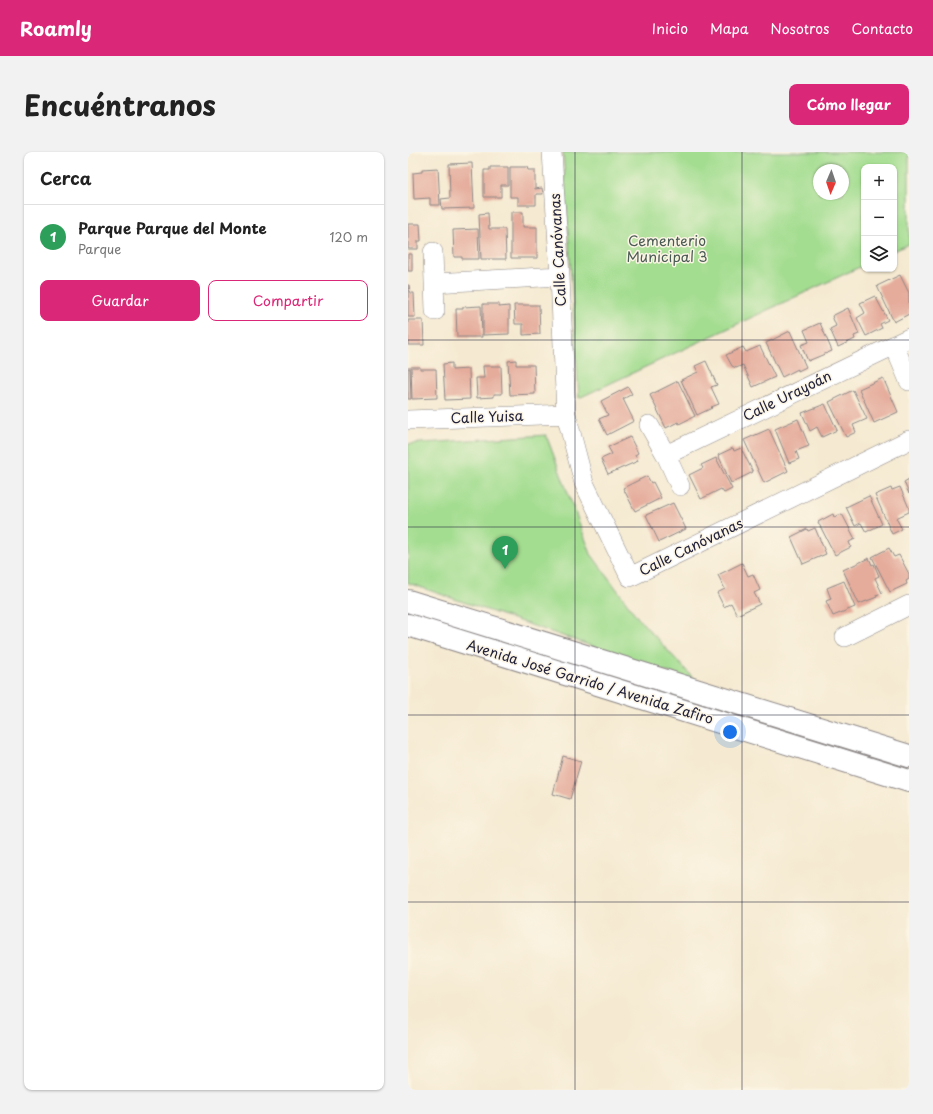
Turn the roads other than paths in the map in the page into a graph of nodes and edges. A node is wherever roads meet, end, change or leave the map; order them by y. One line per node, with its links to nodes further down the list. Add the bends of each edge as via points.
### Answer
1 (552, 152): 3 (street, Calle Canóvanas)
2 (433, 252): 4 (street)
3 (560, 276): 4 (street); 8 (street, Calle Canóvanas)
4 (434, 283): 5 (street)
5 (435, 311)
6 (901, 341): 7 (street); 12 (street, Calle Urayoán)
7 (909, 380)
8 (566, 414): 9 (street, Calle Yuisa); 11 (street, Calle Canóvanas, via 584,483 630,577)
9 (408, 420)
10 (650, 425): 12 (street)
11 (909, 440)
12 (666, 455): 13 (street)
13 (680, 486)
14 (408, 601): 18 (main road, Avenida José Garrido / Avenida Zafiro)
15 (909, 605): 17 (street)
16 (408, 625): 19 (main road, Avenida José Garrido / Avenida Zafiro)
17 (845, 638)
18 (909, 756)
19 (909, 781)

